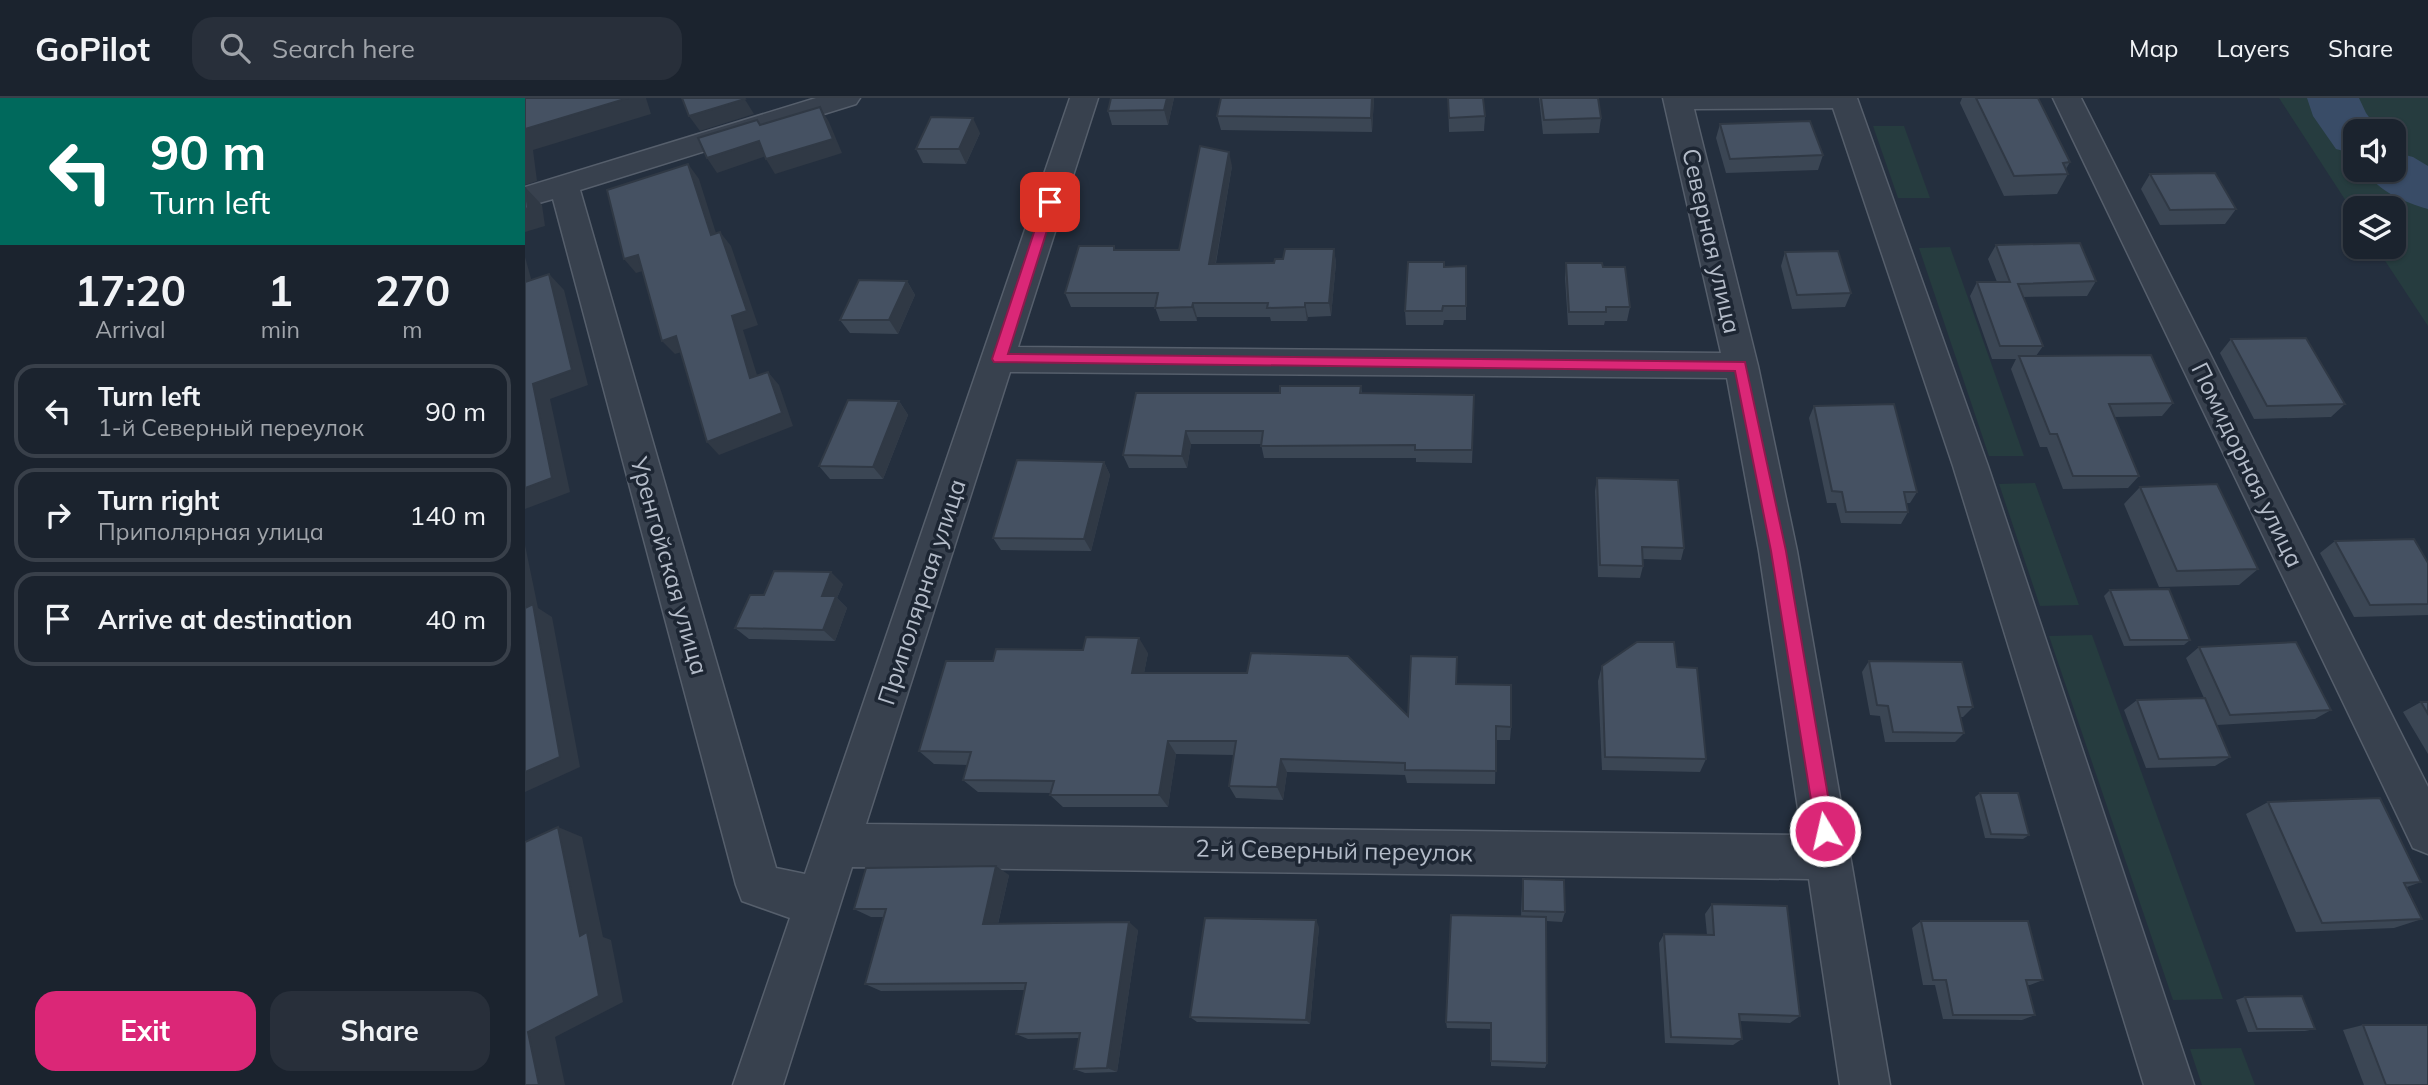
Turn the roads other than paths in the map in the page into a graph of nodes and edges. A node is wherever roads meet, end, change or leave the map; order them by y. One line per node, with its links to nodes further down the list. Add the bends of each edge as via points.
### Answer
1 (846, 98): 6 (street)
2 (1084, 98): 8 (street, Приполярная улица)
3 (2067, 98): 10 (street, Помидорная улица)
4 (1843, 99): 5 (street); 16 (street, via 1966,450)
5 (1678, 100): 9 (street, Северная улица)
6 (564, 185): 7 (street); 13 (street, Уренгойская улица, via 758,885 793,896)
7 (525, 197)
8 (999, 359): 9 (street); 11 (street, Приполярная улица)
9 (1741, 366): 12 (street, Северная улица, via 1778,551)
10 (2428, 832)
11 (838, 845): 12 (street, 2-й Северный переулок); 13 (street, Приполярная улица)
12 (1829, 857): 15 (street, Северная улица)
13 (820, 898): 14 (street, Приполярная улица)
14 (758, 1085)
15 (1865, 1085)
16 (2169, 1085)

